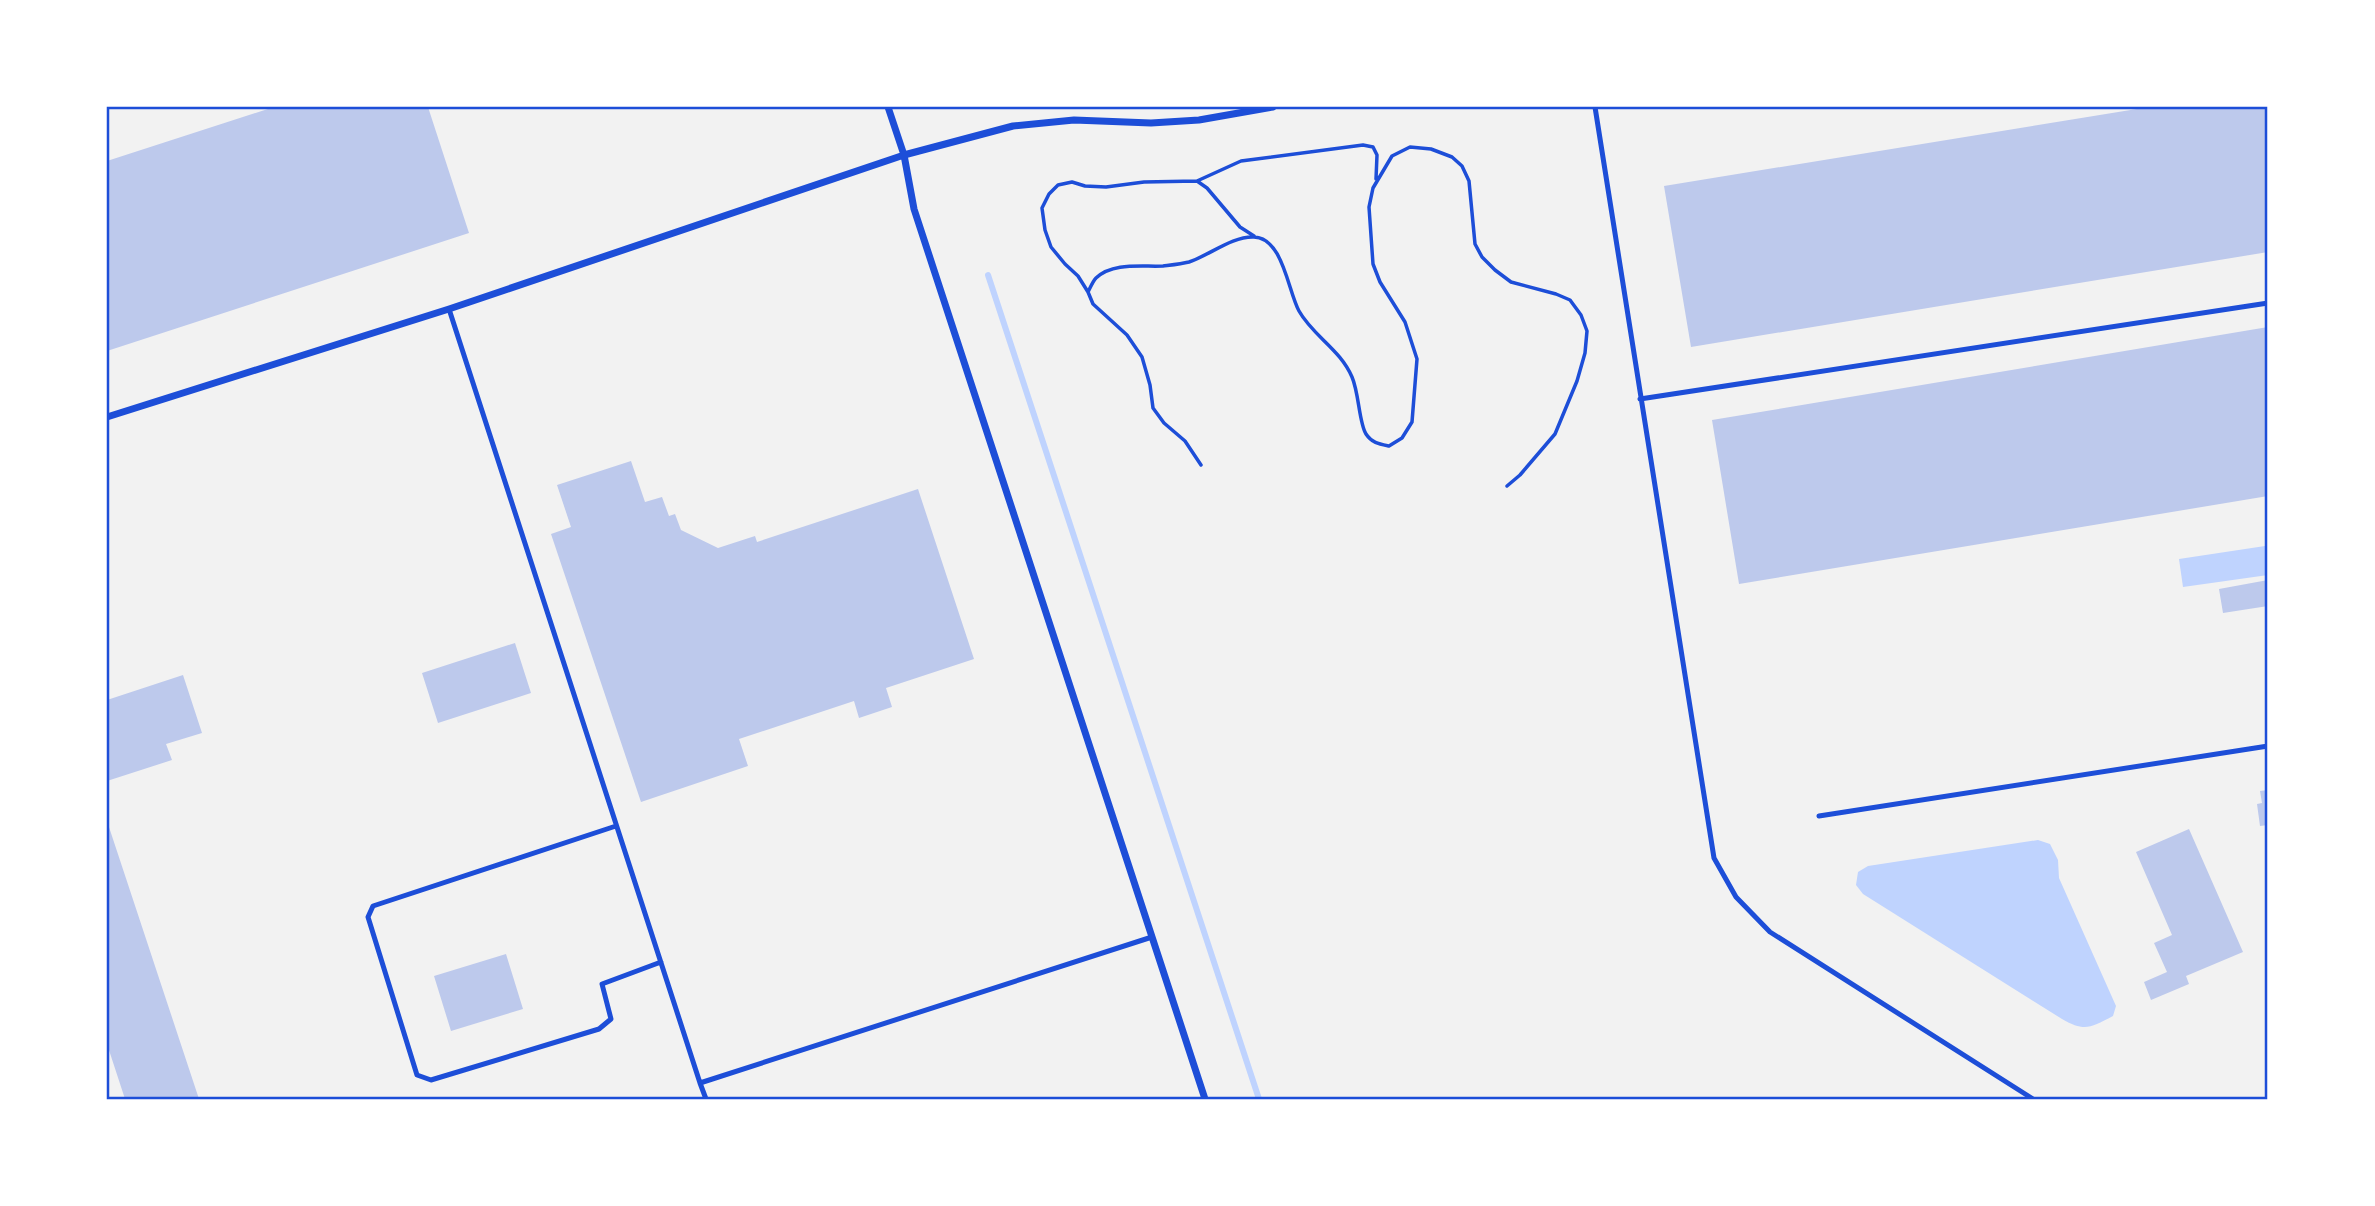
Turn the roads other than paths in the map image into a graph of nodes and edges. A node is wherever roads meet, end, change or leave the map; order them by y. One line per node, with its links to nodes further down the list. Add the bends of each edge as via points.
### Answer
1 (888, 107): 4 (street)
2 (1273, 107): 4 (street, via 1199,120 1074,120 1013,126)
3 (1595, 107): 7 (lane)
4 (904, 155): 6 (street); 12 (street, via 914,209)
5 (2268, 303): 7 (lane)
6 (449, 309): 8 (street); 11 (lane)
7 (1640, 399): 17 (lane, via 1714,858 1736,897 1770,932)
8 (107, 417)
9 (2268, 746): 10 (lane)
10 (1819, 816)
11 (616, 826): 13 (lane); 13 (lane, via 373,906 368,917 417,1075 431,1080 599,1029 611,1019 602,984)
12 (1152, 937): 14 (lane); 16 (street)
13 (661, 962): 14 (lane)
14 (700, 1083): 15 (lane)
15 (706, 1099)
16 (1205, 1099)
17 (2033, 1099)

